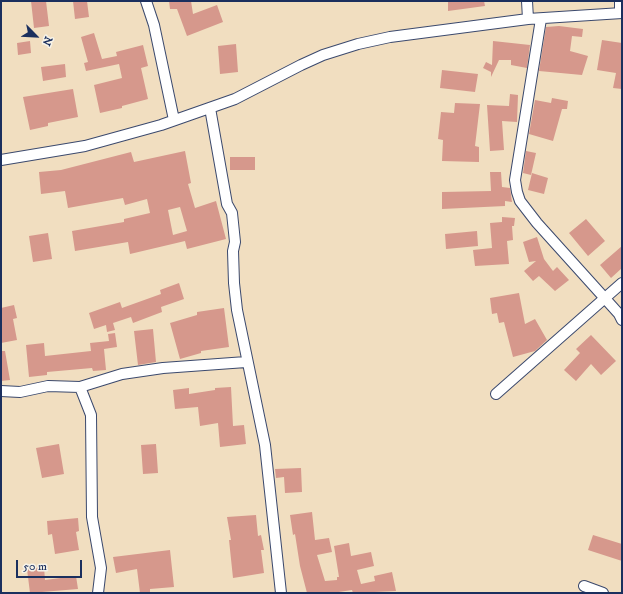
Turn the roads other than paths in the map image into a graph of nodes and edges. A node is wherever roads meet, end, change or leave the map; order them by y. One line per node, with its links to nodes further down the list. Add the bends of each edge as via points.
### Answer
1 (146, 1): 8 (street, via 154,25)
2 (527, 1): 5 (street)
3 (620, 1): 4 (street)
4 (621, 13): 6 (street)
5 (528, 19): 6 (street); 7 (street, via 390,37 358,44 323,55 259,88)
6 (541, 19): 11 (street, via 515,180 517,192 520,201 537,223)
7 (210, 108): 8 (street); 13 (street, via 227,204 232,214 235,242 234,283)
8 (174, 120): 9 (street, via 85,146)
9 (1, 160)
10 (622, 283): 11 (street)
11 (605, 298): 12 (street); 16 (street)
12 (622, 320)
13 (246, 362): 14 (street, via 163,368 122,374); 19 (street, via 264,445)
14 (80, 387): 15 (street, via 48,386 20,392); 18 (street, via 91,415 92,517 102,568)
15 (1, 391)
16 (496, 394)
17 (584, 586): 20 (street)
18 (98, 593)
19 (281, 593)
20 (603, 593)

